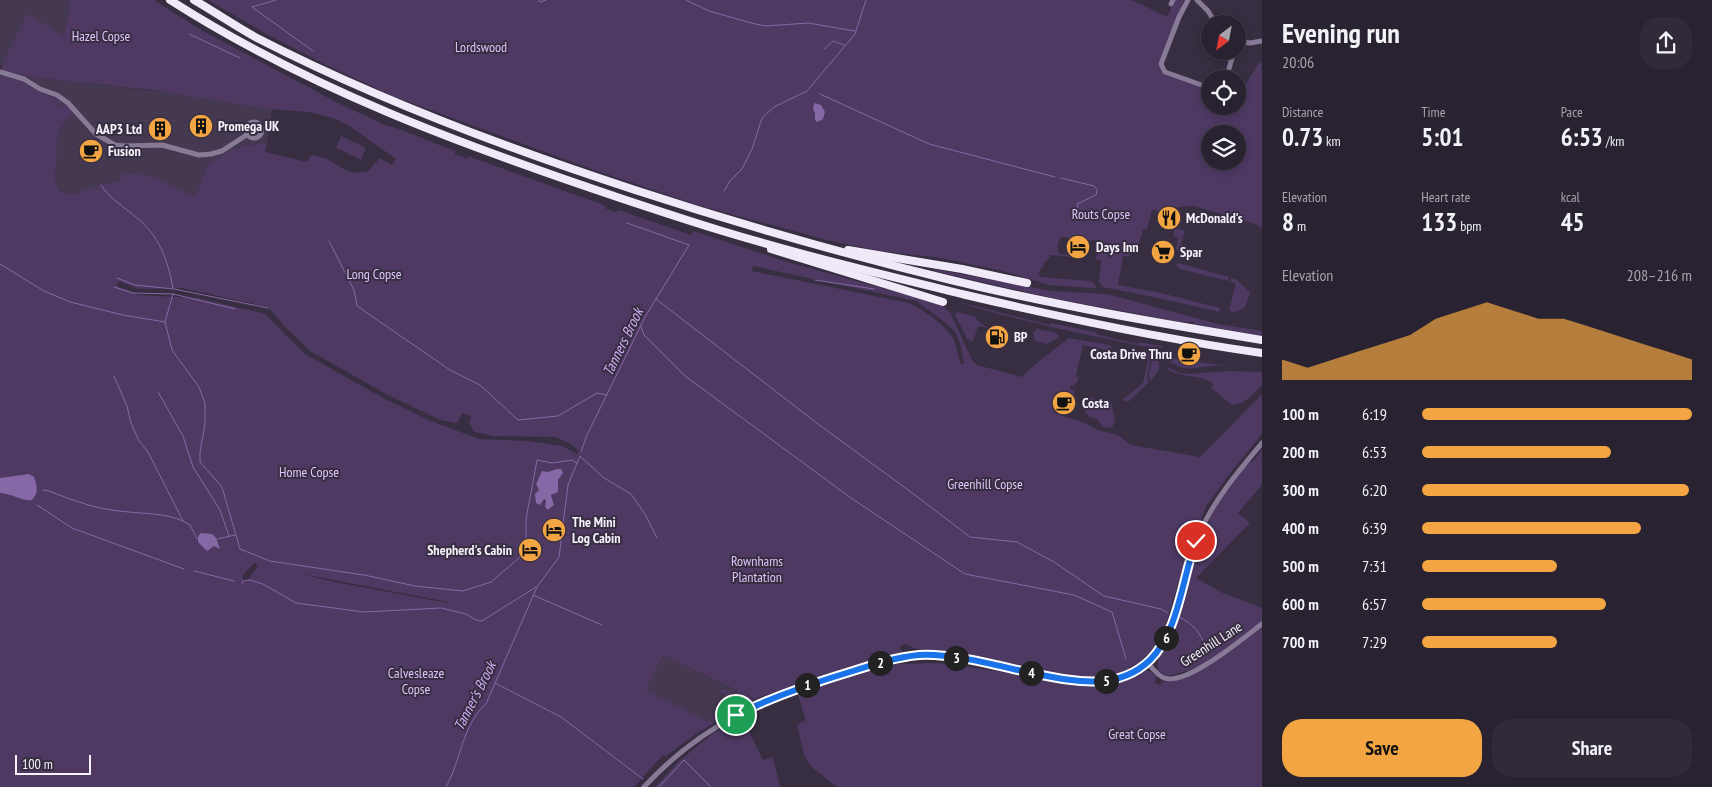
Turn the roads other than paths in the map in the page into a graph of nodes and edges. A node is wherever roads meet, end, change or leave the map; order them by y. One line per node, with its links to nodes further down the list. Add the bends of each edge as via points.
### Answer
1 (170, 0): 11 (highway, via 246,45 339,92 471,146)
2 (194, 0): 12 (highway, via 255,37 348,81 475,134 637,191)
3 (1188, 0): 9 (street, via 1161,64 1165,72)
4 (1197, 0): 5 (street)
5 (1210, 15)
6 (1262, 41): 7 (street)
7 (1246, 43)
8 (0, 72): 10 (street, via 57,95 96,134 114,145 162,145 200,155 222,151)
9 (1201, 85)
10 (248, 134)
11 (718, 230): 14 (highway, via 788,256); 16 (highway, via 1022,308 1158,337)
12 (826, 249): 13 (highway, via 849,250); 15 (highway, via 1078,308)
13 (1027, 282)
14 (943, 302)
15 (1262, 340)
16 (1262, 353)
17 (1262, 443): 19 (street, via 1226,487 1208,516 1191,555 1175,617 1160,648)
18 (1262, 624): 19 (street, Greenhill Lane, via 1212,661 1179,678 1162,677)
19 (1147, 662): 20 (street, via 1120,678 1087,682 939,656 920,655 890,660 809,684 734,716 684,749)
20 (644, 787)

